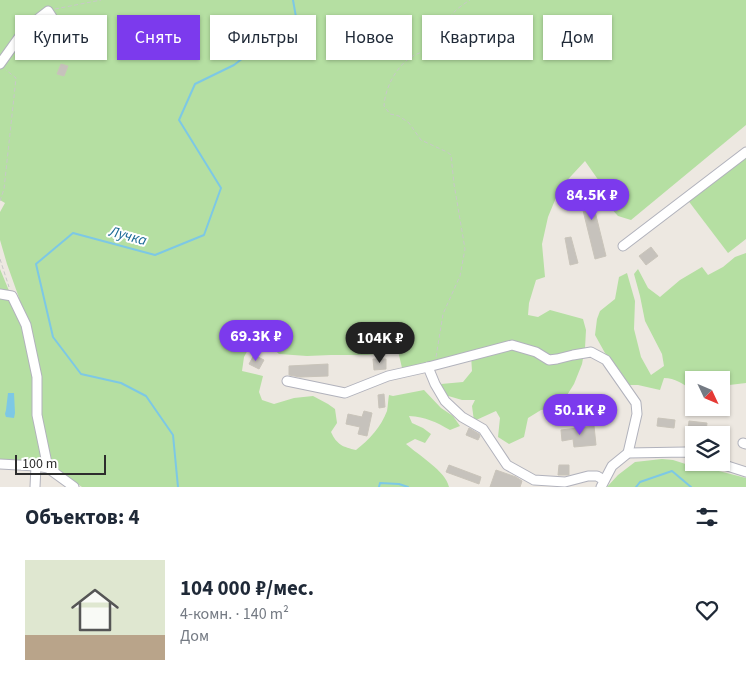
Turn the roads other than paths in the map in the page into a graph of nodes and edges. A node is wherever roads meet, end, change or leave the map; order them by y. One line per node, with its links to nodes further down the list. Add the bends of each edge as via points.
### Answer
1 (15, 43): 2 (street)
2 (0, 64)
3 (746, 152): 4 (street)
4 (623, 246)
5 (0, 294): 13 (street, via 12,296 26,325 37,377 37,415)
6 (432, 366): 7 (street, via 388,376 344,393); 9 (street, via 512,345 536,352 549,360 591,352 606,360 636,403 637,414); 15 (street, via 434,384 445,402 483,429 507,465 534,480 565,482 597,476)
7 (287, 381)
8 (685, 452): 9 (street)
9 (628, 453): 15 (street, via 612,466)
10 (0, 464): 11 (street)
11 (36, 466): 13 (street); 16 (street)
12 (730, 467): 14 (street)
13 (48, 468): 17 (street)
14 (746, 472)
15 (602, 483)
16 (35, 487)
17 (74, 487)

